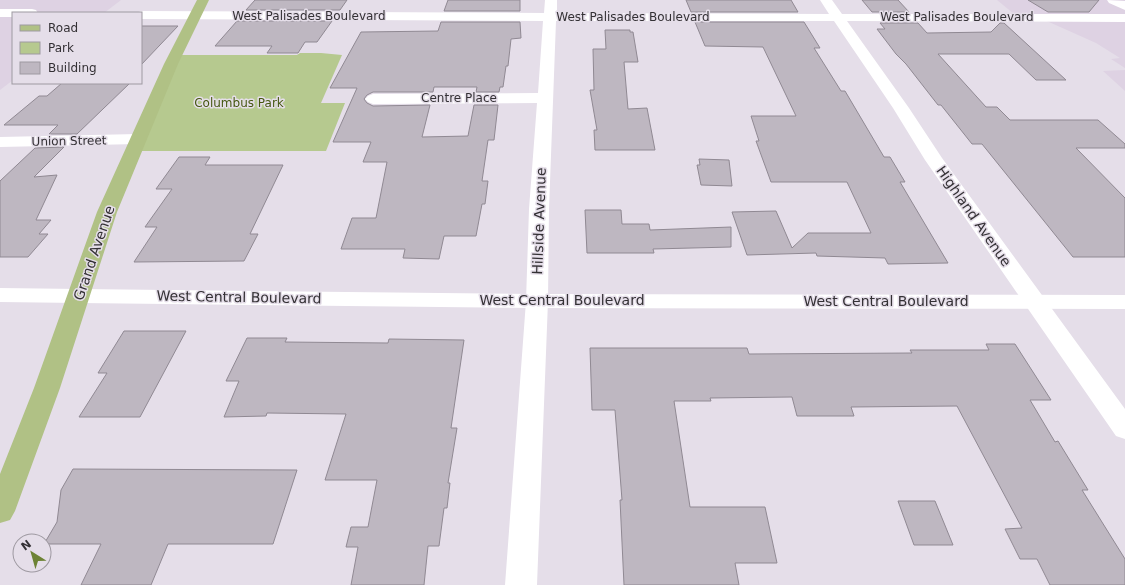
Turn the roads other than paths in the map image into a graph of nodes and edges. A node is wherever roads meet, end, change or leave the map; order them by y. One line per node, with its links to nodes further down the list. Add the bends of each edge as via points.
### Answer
1 (203, 0): 9 (main road, Grand Avenue)
2 (826, 0): 10 (street, Highland Avenue)
3 (1113, 0): 4 (street)
4 (1125, 6)
5 (551, 9): 9 (street, West Palisades Boulevard); 10 (street, West Palisades Boulevard); 12 (street, Hillside Avenue)
6 (0, 13): 7 (street)
7 (12, 13)
8 (142, 14): 9 (street, West Palisades Boulevard)
9 (196, 15): 14 (main road, Grand Avenue)
10 (838, 17): 11 (street, West Palisades Boulevard); 19 (street, Highland Avenue)
11 (1125, 18)
12 (545, 98): 13 (street, Centre Place); 18 (street, Hillside Avenue)
13 (373, 99)
14 (138, 139): 15 (street, Union Street); 17 (main road, Grand Avenue, via 107,212)
15 (0, 142)
16 (0, 295): 17 (street, West Central Boulevard)
17 (79, 296): 18 (street, West Central Boulevard); 22 (main road, Grand Avenue)
18 (537, 301): 19 (street, West Central Boulevard); 23 (street, Hillside Avenue)
19 (1034, 302): 20 (street, West Central Boulevard); 21 (street, Highland Avenue)
20 (1125, 302)
21 (1125, 429)
22 (0, 511)
23 (521, 585)

